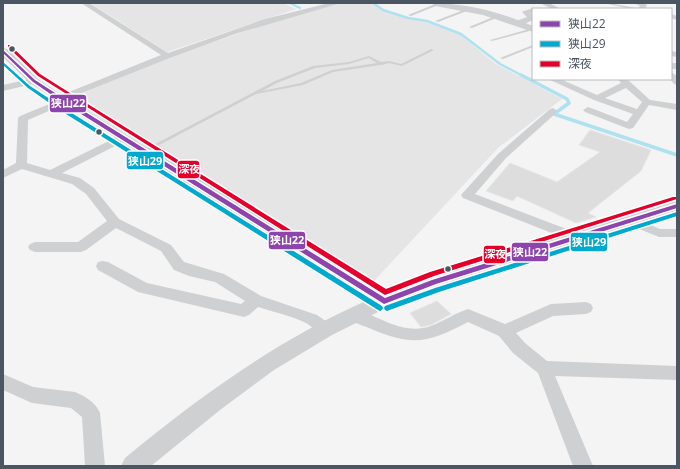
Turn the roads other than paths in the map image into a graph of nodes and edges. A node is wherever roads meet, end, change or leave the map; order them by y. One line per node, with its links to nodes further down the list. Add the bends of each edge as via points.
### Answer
1 (84, 3): 25 (street)
2 (338, 3): 25 (street, via 304,10)
3 (437, 3): 10 (street); 12 (lane)
4 (604, 3): 8 (lane)
5 (637, 3): 9 (street, via 644,5)
6 (544, 4): 7 (street)
7 (555, 8)
8 (634, 8)
9 (641, 8)
10 (470, 9): 13 (street); 16 (lane)
11 (532, 10): 14 (street, via 526,12)
12 (410, 15)
13 (499, 16): 17 (street); 18 (lane)
14 (532, 18)
15 (532, 18): 17 (street)
16 (437, 21)
17 (519, 23): 19 (street)
18 (471, 27)
19 (532, 29)
20 (532, 29): 21 (lane)
21 (492, 40)
22 (532, 46): 26 (lane)
23 (432, 50): 27 (lane, via 401,65 389,62)
24 (3, 51): 30 (street)
25 (167, 56): 36 (street)
26 (502, 58)
27 (382, 64): 34 (lane, via 332,71 302,84); 34 (lane, via 370,57 349,63 314,67)
28 (554, 80): 32 (street)
29 (575, 80): 32 (street)
30 (34, 81): 33 (street); 36 (street)
31 (624, 82): 35 (street); 37 (street)
32 (566, 86): 35 (street)
33 (3, 88)
34 (253, 94): 43 (lane)
35 (596, 98): 41 (street)
36 (63, 100): 42 (street); 44 (street, via 22,118)
37 (648, 102): 38 (street); 41 (street)
38 (677, 107)
39 (588, 110): 41 (street, via 629,126)
40 (553, 111): 51 (street, via 502,156 467,195)
41 (640, 114)
42 (123, 138): 43 (street); 45 (street)
43 (144, 151): 55 (street)
44 (21, 165): 45 (street); 46 (street)
45 (51, 174): 49 (street, via 76,181 90,191)
46 (3, 175)
47 (677, 206): 48 (street)
48 (631, 221): 50 (street, via 659,233); 51 (street)
49 (115, 222): 52 (street, via 81,247); 54 (street, via 166,248 179,266 219,278)
50 (677, 233)
51 (577, 238): 55 (street, via 434,282)
52 (35, 246)
53 (103, 266): 54 (street, via 143,288 244,311)
54 (256, 300): 58 (street, via 312,319)
55 (384, 301): 57 (street)
56 (586, 308): 59 (street, via 551,310)
57 (354, 314): 58 (street); 59 (street, via 378,326 412,335 427,334 468,315)
58 (325, 329): 64 (street, via 234,386)
59 (505, 331): 60 (street, via 518,348)
60 (544, 368): 61 (street); 65 (street)
61 (677, 373)
62 (3, 382): 63 (street, via 32,395 75,400 90,413)
63 (95, 466)
64 (133, 466)
65 (583, 466)

